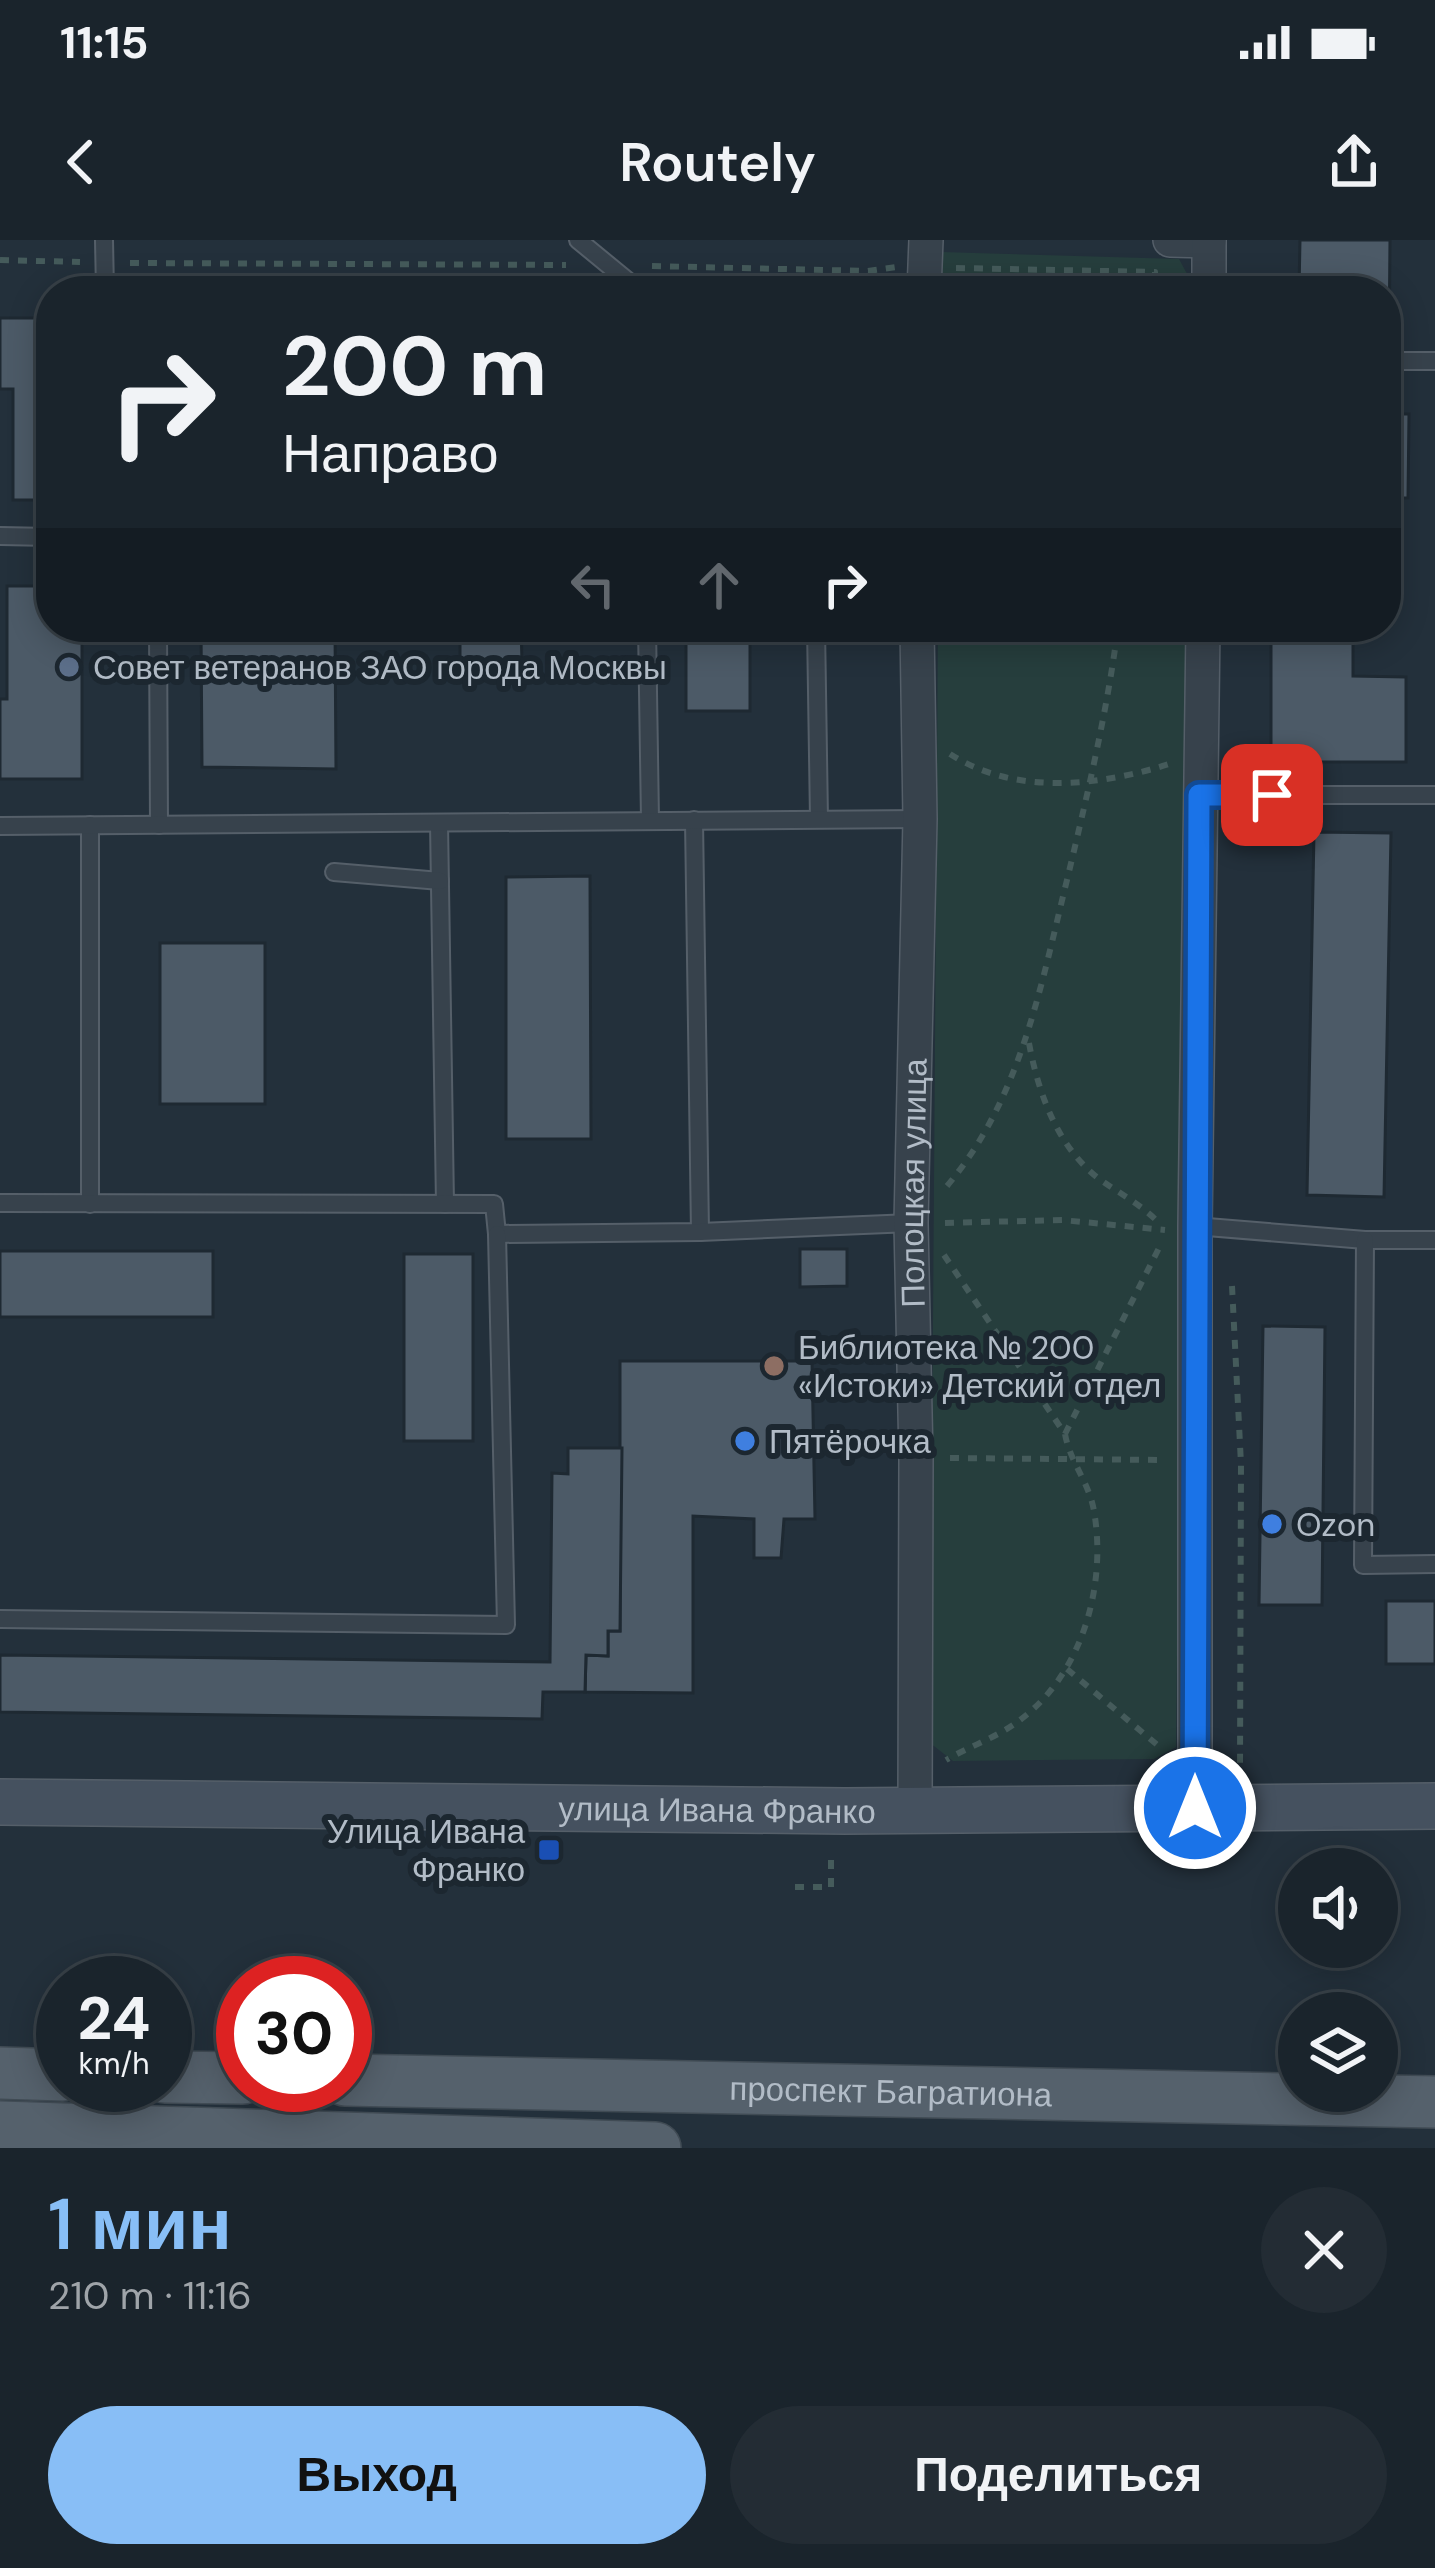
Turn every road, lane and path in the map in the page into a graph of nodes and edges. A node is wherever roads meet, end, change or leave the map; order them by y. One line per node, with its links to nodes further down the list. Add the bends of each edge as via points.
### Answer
1 (104, 240): 8 (lane)
2 (578, 240): 9 (lane)
3 (926, 240): 11 (street)
4 (1170, 240): 5 (street)
5 (1209, 240): 15 (street)
6 (0, 260): 8 (path)
7 (877, 260): 10 (path)
8 (104, 262): 9 (path); 12 (lane)
9 (609, 266): 10 (path); 13 (lane)
10 (868, 271): 11 (path)
11 (923, 275): 14 (path)
12 (104, 276)
13 (621, 276)
14 (1154, 276)
15 (1209, 276)
16 (1401, 361): 17 (lane)
17 (1435, 361)
18 (0, 536): 19 (lane)
19 (36, 537)
20 (158, 642): 37 (lane)
21 (647, 642): 33 (lane)
22 (816, 642): 31 (lane)
23 (917, 642): 26 (street, Полоцкая улица)
24 (1115, 642): 28 (path)
25 (1203, 642): 27 (street)
26 (917, 732): 28 (path, via 982,770); 32 (street, Полоцкая улица)
27 (1199, 753): 28 (path); 29 (street)
28 (1090, 784): 41 (path)
29 (1199, 795): 30 (lane); 46 (street)
30 (1435, 795)
31 (819, 819): 32 (lane); 34 (lane)
32 (920, 819): 45 (street, Полоцкая улица)
33 (650, 820): 34 (lane); 35 (lane)
34 (694, 820): 48 (lane)
35 (439, 823): 37 (lane); 40 (lane)
36 (90, 825): 37 (lane); 38 (lane); 43 (lane)
37 (159, 825)
38 (0, 826)
39 (334, 872): 40 (lane)
40 (440, 881): 44 (lane)
41 (1028, 1040): 45 (path, via 973,1154); 46 (path, via 1046,1106 1076,1157)
42 (0, 1203): 43 (lane)
43 (90, 1204): 44 (lane)
44 (445, 1204): 49 (lane, via 494,1204)
45 (911, 1223): 46 (path); 48 (lane); 52 (path, via 945,1256); 65 (street, Полоцкая улица)
46 (1181, 1228): 47 (lane); 52 (path); 55 (street)
47 (1230, 1228): 50 (lane); 60 (path, via 1241,1464)
48 (700, 1232): 49 (lane)
49 (497, 1234): 57 (lane, via 506,1625)
50 (1365, 1240): 51 (lane); 56 (lane, via 1363,1564)
51 (1435, 1240)
52 (1065, 1434): 53 (path)
53 (1069, 1456): 54 (path); 55 (path); 58 (path, via 1094,1507 1097,1560)
54 (936, 1458)
55 (1196, 1461): 64 (street)
56 (1435, 1564)
57 (0, 1619)
58 (1067, 1669): 59 (path); 61 (path, via 1022,1719)
59 (1163, 1749)
60 (1238, 1753)
61 (936, 1766)
62 (0, 1802): 65 (street, улица Ивана Франко)
63 (1435, 1806): 64 (street, улица Ивана Франко)
64 (1195, 1808): 65 (street, улица Ивана Франко)
65 (915, 1810)
66 (831, 1856): 67 (path, via 831,1887)
67 (795, 1887)
68 (0, 2073): 69 (main road)
69 (36, 2074)
70 (372, 2081): 71 (main road, проспект Багратиона)
71 (1435, 2102)
72 (0, 2126): 73 (main road)
73 (655, 2148)

